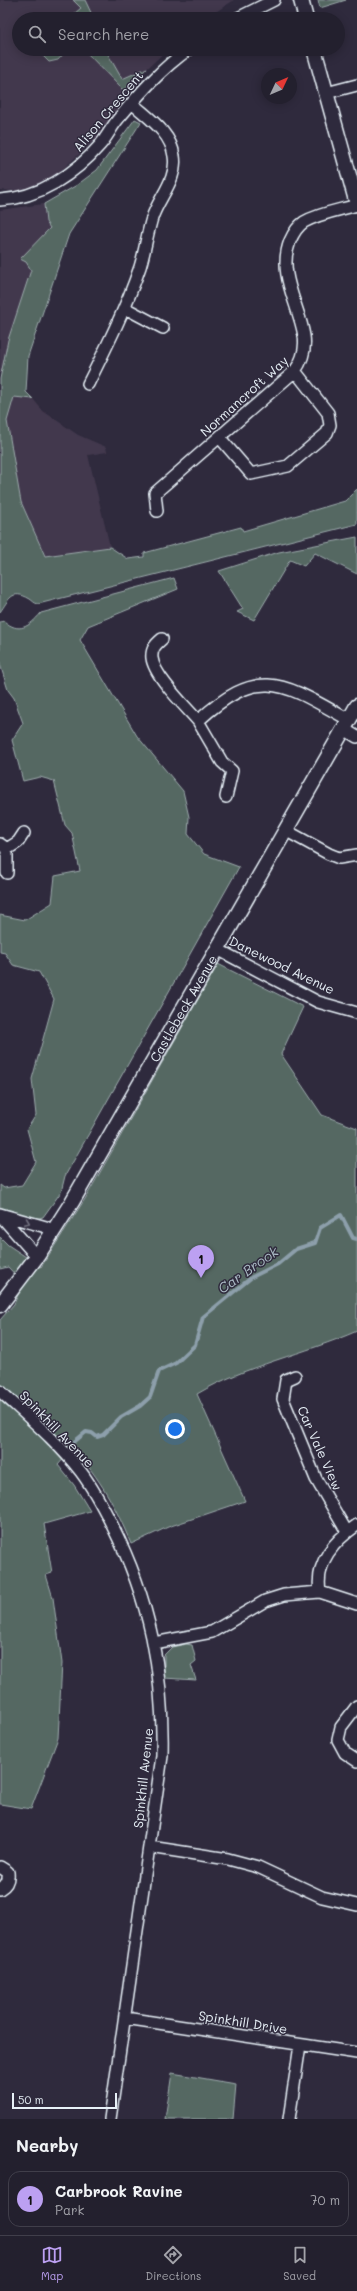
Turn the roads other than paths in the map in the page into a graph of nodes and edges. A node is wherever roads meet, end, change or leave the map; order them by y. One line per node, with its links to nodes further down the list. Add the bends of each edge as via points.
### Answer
1 (274, 0): 3 (street)
2 (301, 0): 4 (street)
3 (250, 12)
4 (304, 12)
5 (181, 56): 9 (street, Alison Crescent, via 149,82)
6 (316, 56): 8 (street)
7 (357, 85): 8 (street)
8 (326, 93): 11 (street)
9 (132, 103): 10 (street, Alison Crescent, via 100,145 78,168 48,186 22,197); 12 (street, via 161,129 170,141 175,169 152,217 140,265)
10 (0, 200)
11 (357, 204): 14 (street, Normancroft Way, via 303,222 293,234 285,264 305,337 301,362)
12 (125, 308): 13 (street); 15 (street)
13 (163, 328)
14 (295, 371): 16 (street, Normancroft Way); 16 (street, via 328,413 328,433 288,466 251,474)
15 (88, 384)
16 (220, 438): 17 (street, Normancroft Way, via 155,493)
17 (157, 512)
18 (162, 639): 20 (street, via 154,647 152,658 163,680)
19 (357, 706): 21 (street, Castlebeck Avenue)
20 (198, 722): 21 (street, via 219,702 239,690 268,684 308,696); 23 (street, via 222,762 232,771)
21 (346, 725): 22 (street); 24 (street, Castlebeck Avenue)
22 (357, 737)
23 (226, 797)
24 (285, 830): 27 (street, via 339,858); 29 (street, Castlebeck Avenue)
25 (24, 833): 26 (street, via 18,842)
26 (3, 847): 28 (street)
27 (357, 856)
28 (7, 873)
29 (217, 948): 30 (street, Danewood Avenue, via 318,1002); 32 (street, Castlebeck Avenue)
30 (357, 1013)
31 (0, 1215): 32 (street, one-way to 32, via 46,1227); 33 (street)
32 (53, 1232): 33 (street, Castlebeck Avenue)
33 (38, 1255): 34 (street, Castlebeck Avenue)
34 (0, 1305)
35 (295, 1376): 38 (street, Car Vale View, via 286,1380 283,1399 316,1479)
36 (0, 1391): 41 (street, Spinkhill Avenue, via 82,1473 104,1509 130,1562 143,1597)
37 (357, 1525): 38 (street)
38 (347, 1532): 39 (street, via 324,1559 320,1572)
39 (320, 1592): 40 (street); 41 (street, via 284,1595 266,1601 212,1632)
40 (357, 1604)
41 (154, 1643): 44 (street, Spinkhill Avenue, via 162,1699 162,1749)
42 (357, 1706): 43 (street, via 341,1727 338,1740 345,1753)
43 (357, 1761)
44 (150, 1847): 47 (street, via 228,1859 258,1867 322,1898); 48 (street, Spinkhill Avenue)
45 (0, 1867): 46 (street, via 8,1872 5,1886)
46 (0, 1889)
47 (357, 1905)
48 (125, 2018): 49 (street, Spinkhill Drive); 51 (street, Spinkhill Avenue)
49 (300, 2045): 50 (street, Spinkhill Drive); 52 (street)
50 (357, 2053)
51 (110, 2119)
52 (289, 2119)

